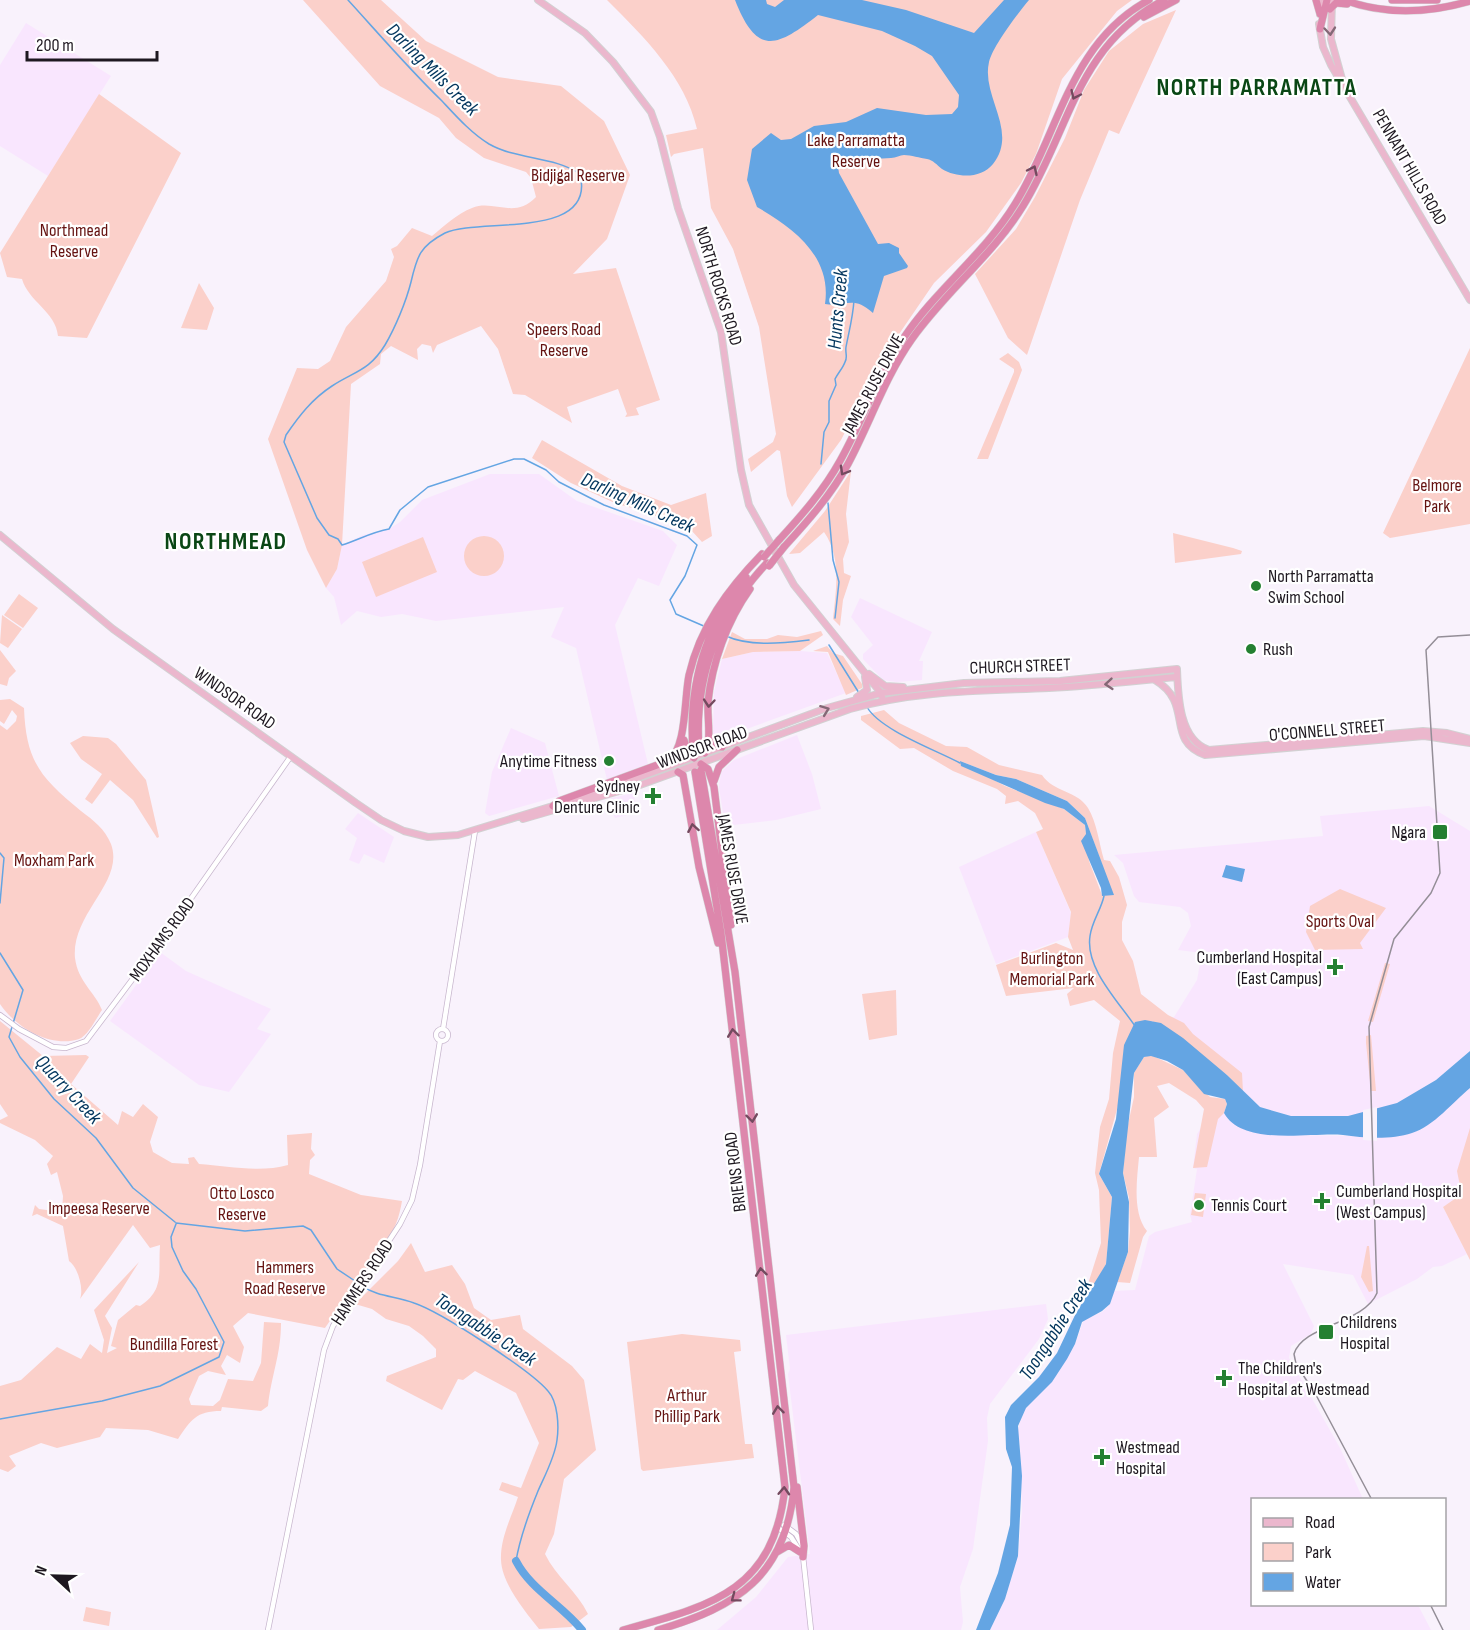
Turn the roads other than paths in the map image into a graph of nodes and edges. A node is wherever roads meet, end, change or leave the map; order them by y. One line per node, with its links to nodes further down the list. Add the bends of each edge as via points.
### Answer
1 (538, 0): 26 (main road, NORTH ROCKS ROAD, via 585,33 640,96 654,119 678,208 721,332 749,505 794,585)
2 (1142, 0): 16 (highway)
3 (1149, 0): 16 (highway, JAMES RUSE DRIVE)
4 (1164, 0): 18 (highway, JAMES RUSE DRIVE, via 1131,21)
5 (1176, 0): 18 (highway, via 1145,16)
6 (1316, 0): 15 (highway)
7 (1323, 0): 15 (main road, PENNANT HILLS ROAD)
8 (1330, 0): 14 (main road, PENNANT HILLS ROAD); 17 (highway)
9 (1344, 0): 13 (highway)
10 (1392, 0): 11 (highway)
11 (1437, 0)
12 (1470, 1): 13 (highway, via 1409,10)
13 (1362, 6): 14 (highway, via 1339,3)
14 (1330, 9): 19 (main road, PENNANT HILLS ROAD, one-way to 19, via 1331,39)
15 (1320, 14): 17 (main road, PENNANT HILLS ROAD)
16 (1114, 26): 20 (highway, JAMES RUSE DRIVE, one-way to 16, via 1016,204 1076,75)
17 (1320, 29): 19 (main road, PENNANT HILLS ROAD, via 1326,57)
18 (1106, 46): 20 (highway, JAMES RUSE DRIVE, one-way to 20, via 1082,80 1038,181 1022,208 994,246)
19 (1342, 80): 21 (main road, PENNANT HILLS ROAD)
20 (966, 271): 23 (highway, JAMES RUSE DRIVE, bridge, via 896,364 838,480 818,508)
21 (1470, 300)
22 (0, 535): 42 (main road, WINDSOR ROAD, via 88,611)
23 (766, 560): 24 (highway, JAMES RUSE DRIVE); 24 (highway, via 731,589)
24 (721, 620): 25 (highway, BRIENS ROAD); 25 (highway)
25 (710, 644): 36 (highway, via 686,691); 37 (highway, one-way to 37); 43 (highway, BRIENS ROAD, via 694,692)
26 (861, 669): 30 (main road, NORTH ROCKS ROAD, via 882,684); 31 (main road, NORTH ROCKS ROAD); 32 (main road, via 868,685)
27 (1177, 677): 28 (main road, CHURCH STREET); 29 (main road, CHURCH STREET, via 1177,669); 39 (main road)
28 (1155, 679): 29 (main road, CHURCH STREET, one-way to 29); 39 (main road, via 1173,694 1181,730)
29 (1010, 686): 30 (main road, CHURCH STREET, via 964,683); 33 (main road, CHURCH STREET)
30 (910, 689): 31 (main road, CHURCH STREET)
31 (880, 693): 32 (main road, CHURCH STREET); 33 (main road, NORTH ROCKS ROAD)
32 (864, 695): 34 (main road, WINDSOR ROAD)
33 (883, 700): 35 (main road, CHURCH STREET)
34 (854, 702): 35 (main road, WINDSOR ROAD); 40 (main road, WINDSOR ROAD, one-way to 34); 41 (main road, WINDSOR ROAD)
35 (869, 704)
36 (682, 732): 43 (highway, via 685,747); 47 (highway, via 679,751 668,761)
37 (708, 736): 40 (highway, via 712,745); 43 (highway)
38 (1470, 741): 39 (main road, O'CONNELL STREET, via 1447,733 1423,731 1219,750)
39 (1190, 743)
40 (722, 747): 43 (main road, WINDSOR ROAD)
41 (737, 750): 43 (main road, WINDSOR ROAD); 45 (highway, via 719,767)
42 (291, 756): 48 (main road, WINDSOR ROAD, via 395,828 428,837); 53 (street, MOXHAMS ROAD, via 92,1035 81,1043 61,1048 42,1043)
43 (698, 761): 44 (main road, WINDSOR ROAD); 45 (highway, via 708,769); 46 (highway); 47 (main road, WINDSOR ROAD, via 680,762); 49 (highway, BRIENS ROAD); 50 (highway, JAMES RUSE DRIVE)
44 (678, 772): 46 (highway, via 683,775); 48 (main road, WINDSOR ROAD, via 610,795)
45 (714, 787): 50 (highway)
46 (687, 789): 49 (highway, one-way to 46, via 703,885)
47 (553, 806): 48 (main road, WINDSOR ROAD)
48 (475, 831): 54 (street)
49 (725, 970): 52 (highway, BRIENS ROAD)
50 (735, 972): 51 (highway, BRIENS ROAD)
51 (738, 1002): 52 (highway); 56 (highway, BRIENS ROAD, one-way to 56)
52 (729, 1003): 57 (highway, BRIENS ROAD, one-way to 52)
53 (0, 1015)
54 (443, 1029): 55 (street, via 435,1035); 55 (street, via 448,1036)
55 (440, 1041): 63 (street, HAMMERS ROAD, via 415,1190 404,1219 333,1326 324,1350 286,1542 280,1561 275,1563 279,1568)
56 (777, 1328): 57 (highway); 58 (highway, BRIENS ROAD)
57 (768, 1330): 59 (highway, BRIENS ROAD, one-way to 57, via 784,1468)
58 (794, 1473): 60 (highway); 62 (highway)
59 (778, 1525): 60 (street); 64 (highway, BRIENS ROAD, via 757,1564 727,1593 704,1606)
60 (786, 1529): 61 (highway); 62 (street)
61 (774, 1555): 62 (highway, via 789,1545); 65 (highway, one-way to 65, via 757,1579 726,1605)
62 (802, 1556): 66 (street)
63 (268, 1630)
64 (623, 1630)
65 (658, 1630)
66 (811, 1630)

